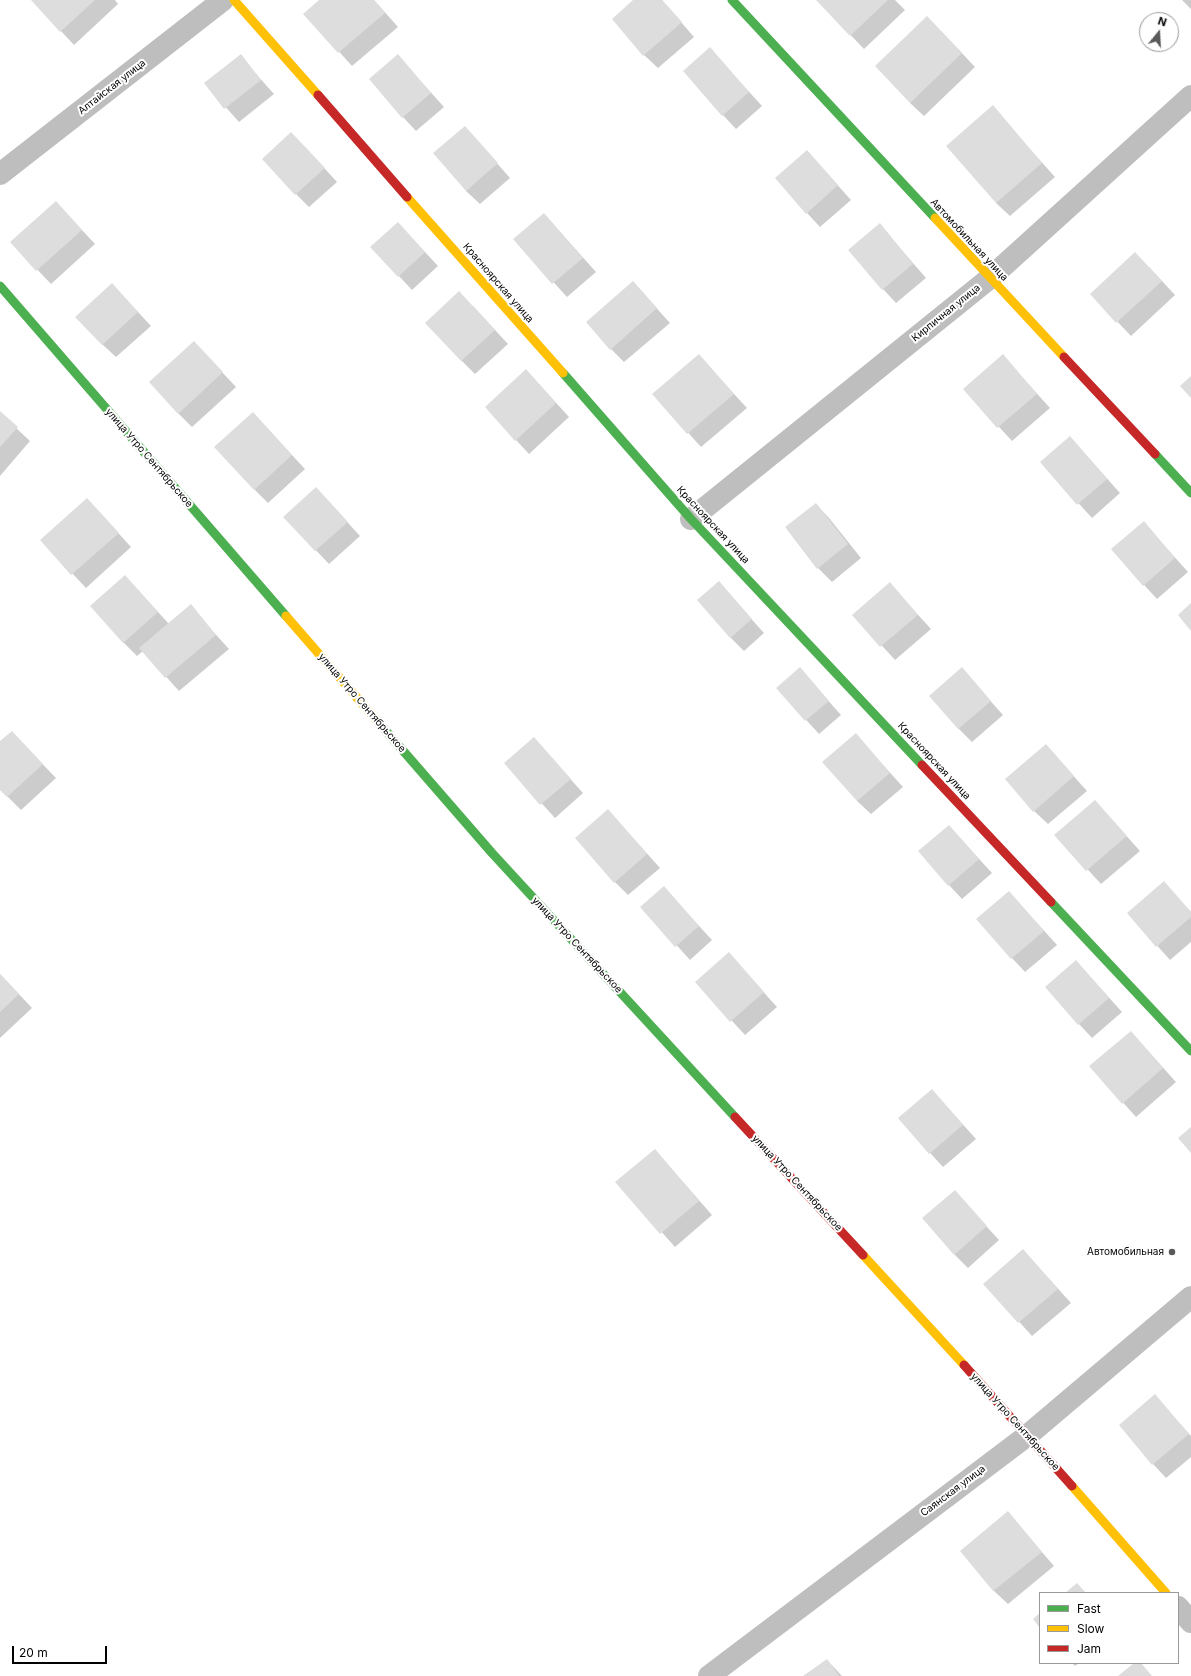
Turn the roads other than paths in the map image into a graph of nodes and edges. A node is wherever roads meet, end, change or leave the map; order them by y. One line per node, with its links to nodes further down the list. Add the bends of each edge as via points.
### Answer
1 (223, 0): 5 (street, Алтайская улица)
2 (234, 0): 9 (street, Красноярская улица)
3 (732, 0): 6 (street, Автомобильная улица)
4 (1191, 96): 6 (street, Кирпичная улица)
5 (0, 174)
6 (990, 278): 8 (street, Автомобильная улица); 9 (street, Кирпичная улица)
7 (0, 286): 12 (street, улица Утро Сентябрьское, via 492,853)
8 (1191, 493)
9 (691, 519): 10 (street, Красноярская улица)
10 (1191, 1051)
11 (1191, 1298): 12 (street, Саянская улица)
12 (1028, 1435): 13 (street, улица Утро Сентябрьское); 16 (street, Саянская улица)
13 (1165, 1592)
14 (1179, 1608): 15 (street)
15 (1191, 1622)
16 (720, 1673)

